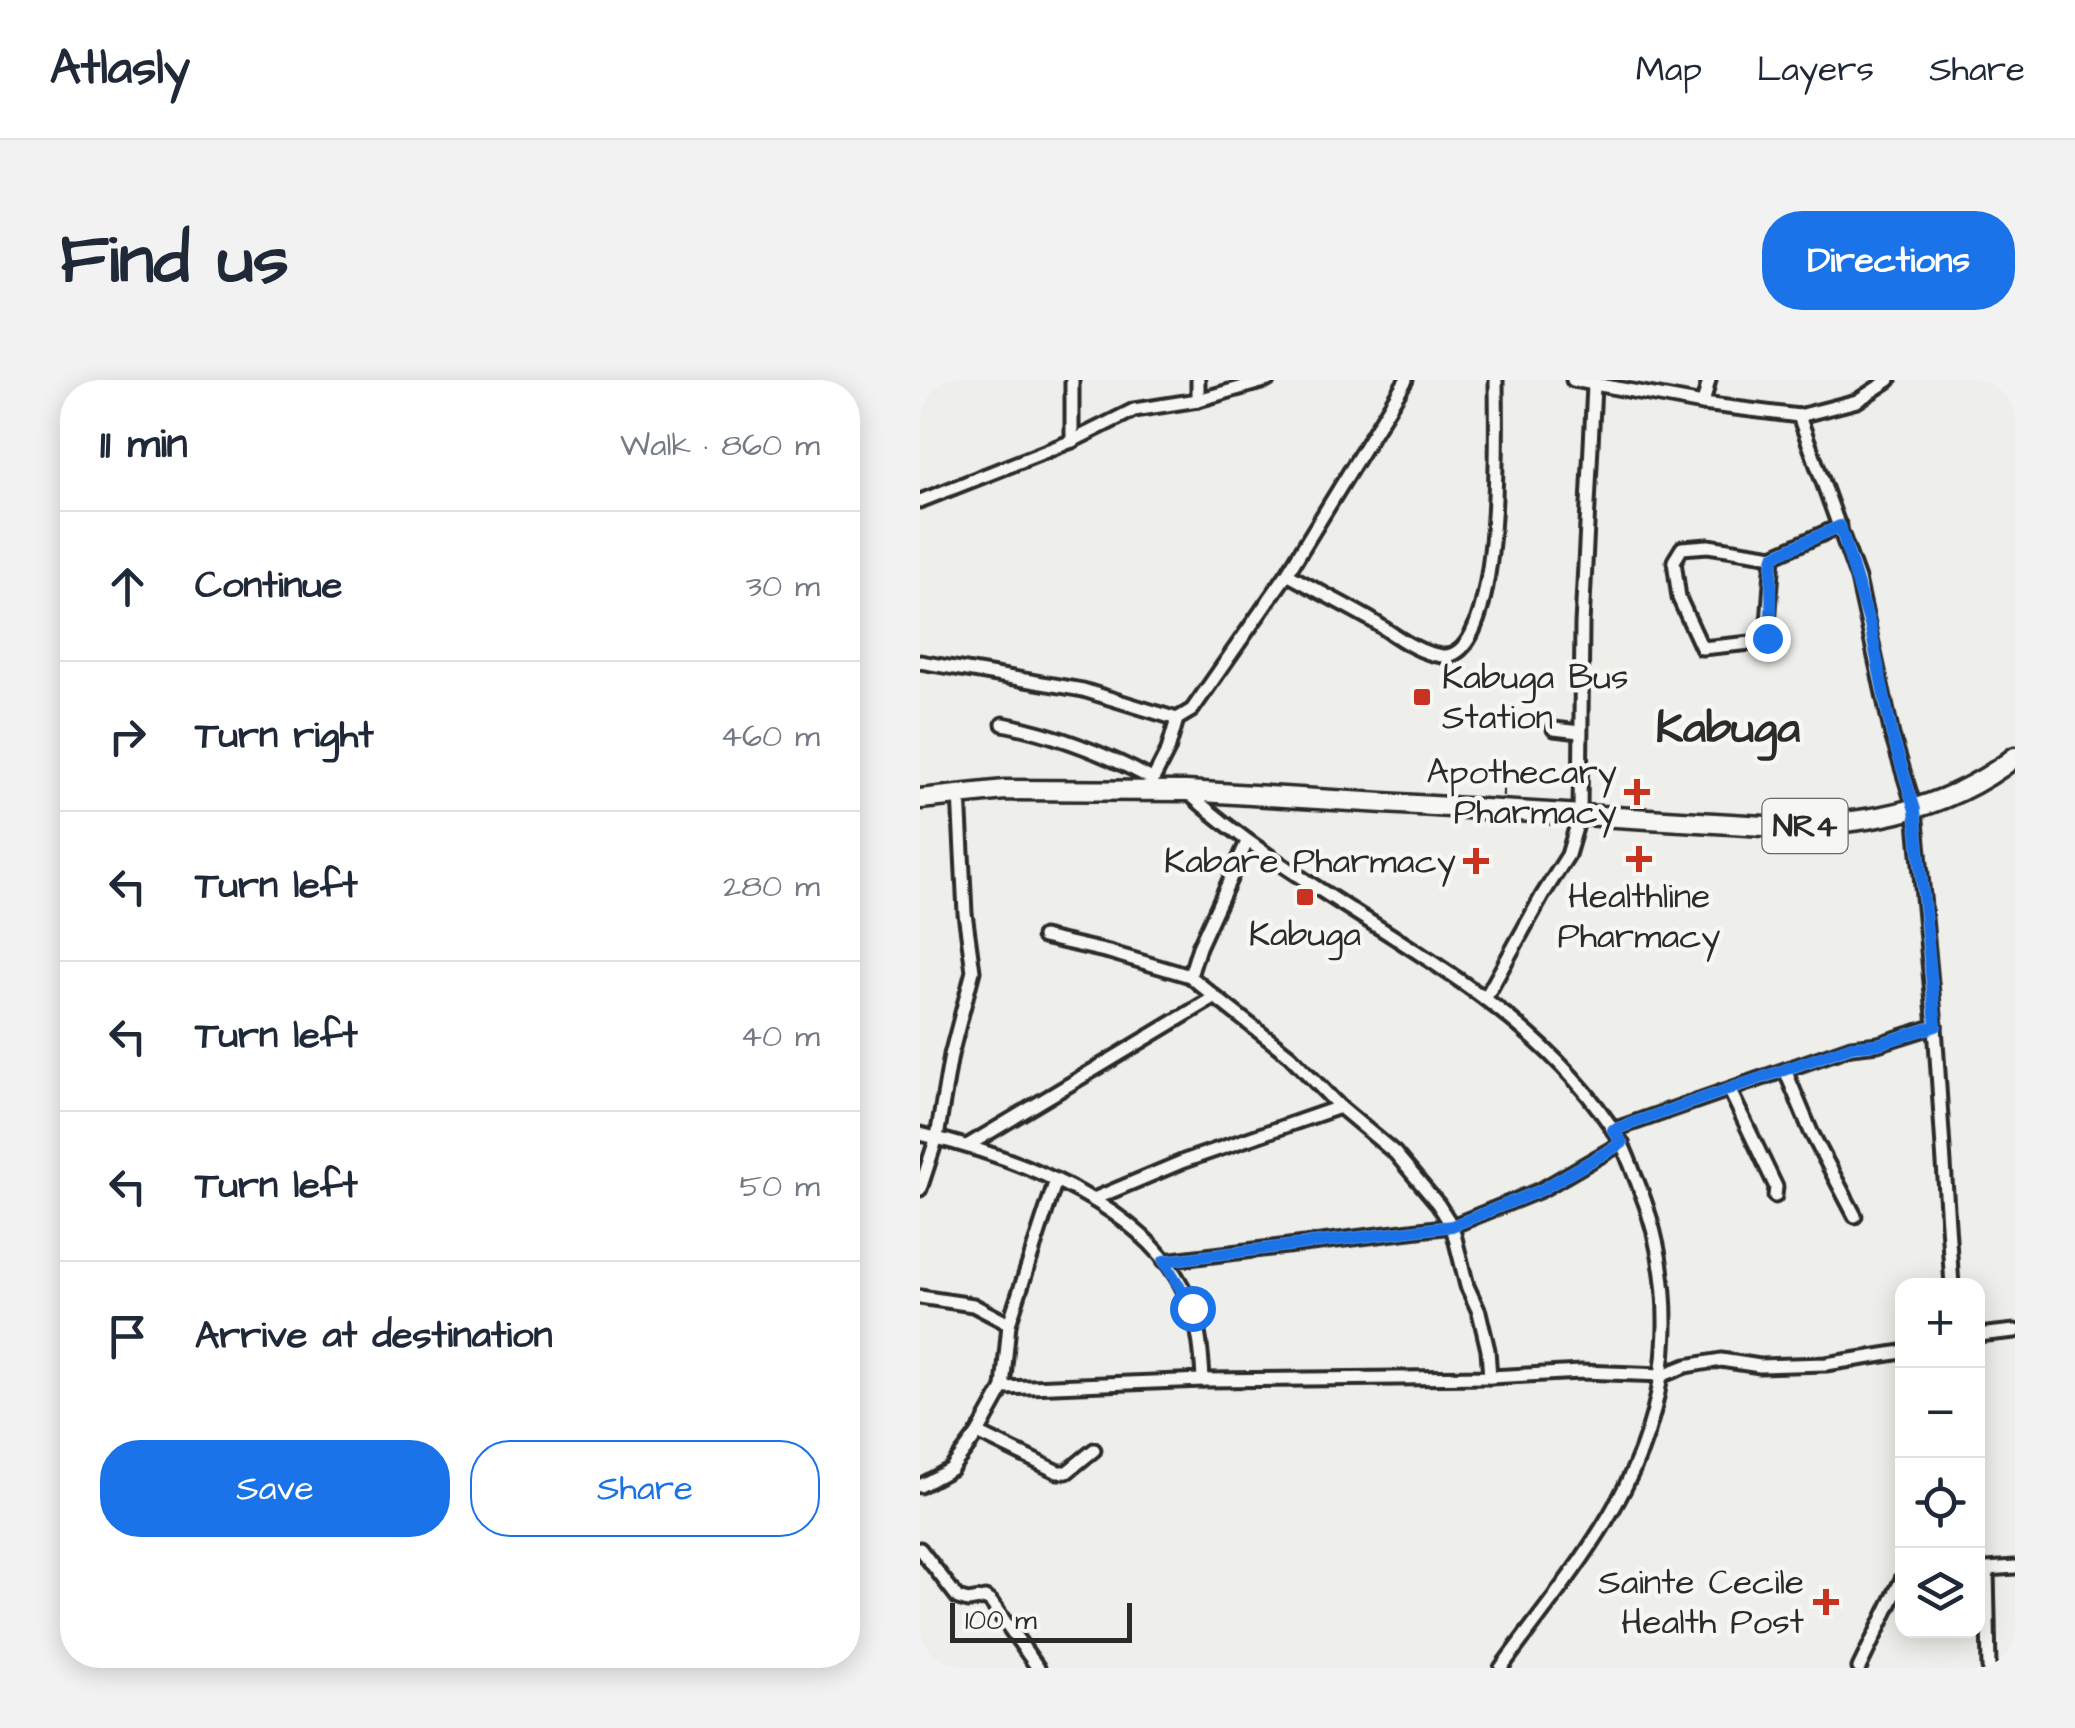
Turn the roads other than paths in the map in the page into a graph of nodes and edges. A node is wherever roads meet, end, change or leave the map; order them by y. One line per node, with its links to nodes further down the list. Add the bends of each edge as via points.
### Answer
1 (1072, 380): 13 (street)
2 (1198, 380): 10 (street)
3 (1268, 380): 10 (street)
4 (1406, 380): 17 (street)
5 (1496, 380): 17 (street, via 1490,573 1466,647 1444,656 1415,647)
6 (1573, 380): 9 (street)
7 (1709, 380): 11 (street)
8 (1890, 380): 12 (street, via 1856,401)
9 (1594, 386): 11 (street); 22 (street)
10 (1198, 400): 13 (street, via 1134,410)
11 (1703, 404): 12 (street)
12 (1800, 416): 15 (street)
13 (1072, 441): 14 (street)
14 (920, 502)
15 (1840, 526): 16 (street); 28 (street)
16 (1774, 556): 16 (street, via 1767,638 1702,648 1679,598 1674,561 1682,548)
17 (1287, 574): 19 (street, via 1240,648)
18 (920, 662): 19 (street, via 1083,690)
19 (1178, 720): 24 (street)
20 (1003, 724): 24 (street, via 1092,751)
21 (1554, 729): 22 (street)
22 (1580, 732): 29 (street)
23 (2015, 756): 28 (highway, NR4, via 1954,795)
24 (1150, 785): 25 (highway, NR4); 26 (highway, NR4)
25 (1186, 791): 29 (highway, NR4); 30 (street)
26 (959, 793): 27 (highway, NR4); 41 (street, via 974,971)
27 (920, 799)
28 (1915, 810): 29 (highway, NR4, via 1823,826); 35 (street)
29 (1580, 814): 34 (street, via 1568,856)
30 (1247, 842): 32 (street); 34 (street)
31 (1043, 938): 32 (street)
32 (1190, 976): 33 (street)
33 (1215, 997): 38 (street, via 1290,1056); 43 (street)
34 (1486, 999): 39 (street, via 1576,1080)
35 (1936, 1026): 36 (street); 51 (street)
36 (1785, 1070): 37 (street); 48 (street)
37 (1730, 1091): 39 (street); 46 (street)
38 (1340, 1107): 47 (street); 49 (street, via 1395,1153)
39 (1613, 1130): 42 (street)
40 (920, 1134): 41 (street)
41 (937, 1138): 43 (street); 45 (street)
42 (1622, 1143): 49 (street, via 1541,1190); 57 (street, via 1658,1240)
43 (967, 1146): 44 (street)
44 (1056, 1180): 47 (street); 53 (street)
45 (920, 1190)
46 (1776, 1196)
47 (1096, 1198): 50 (street)
48 (1855, 1216)
49 (1452, 1226): 50 (street); 58 (street, via 1484,1331)
50 (1164, 1261): 59 (street, via 1192,1308)
51 (1952, 1278)
52 (920, 1297): 53 (street, via 973,1305)
53 (1009, 1324): 60 (street)
54 (2015, 1331): 55 (street)
55 (1985, 1333)
56 (1895, 1353): 57 (street, via 1826,1364 1721,1360)
57 (1663, 1375): 58 (street); 70 (street, via 1623,1490)
58 (1490, 1377): 59 (street)
59 (1203, 1380): 60 (street)
60 (1003, 1388): 61 (street)
61 (978, 1433): 62 (street, via 1058,1472); 63 (street, via 951,1469)
62 (1094, 1450)
63 (920, 1486)
64 (920, 1549): 69 (street, via 958,1598 992,1602)
65 (1985, 1567): 67 (street)
66 (2015, 1567): 67 (street)
67 (1987, 1569): 72 (street)
68 (1895, 1594): 71 (street)
69 (1038, 1668)
70 (1500, 1668)
71 (1861, 1668)
72 (1989, 1668)

